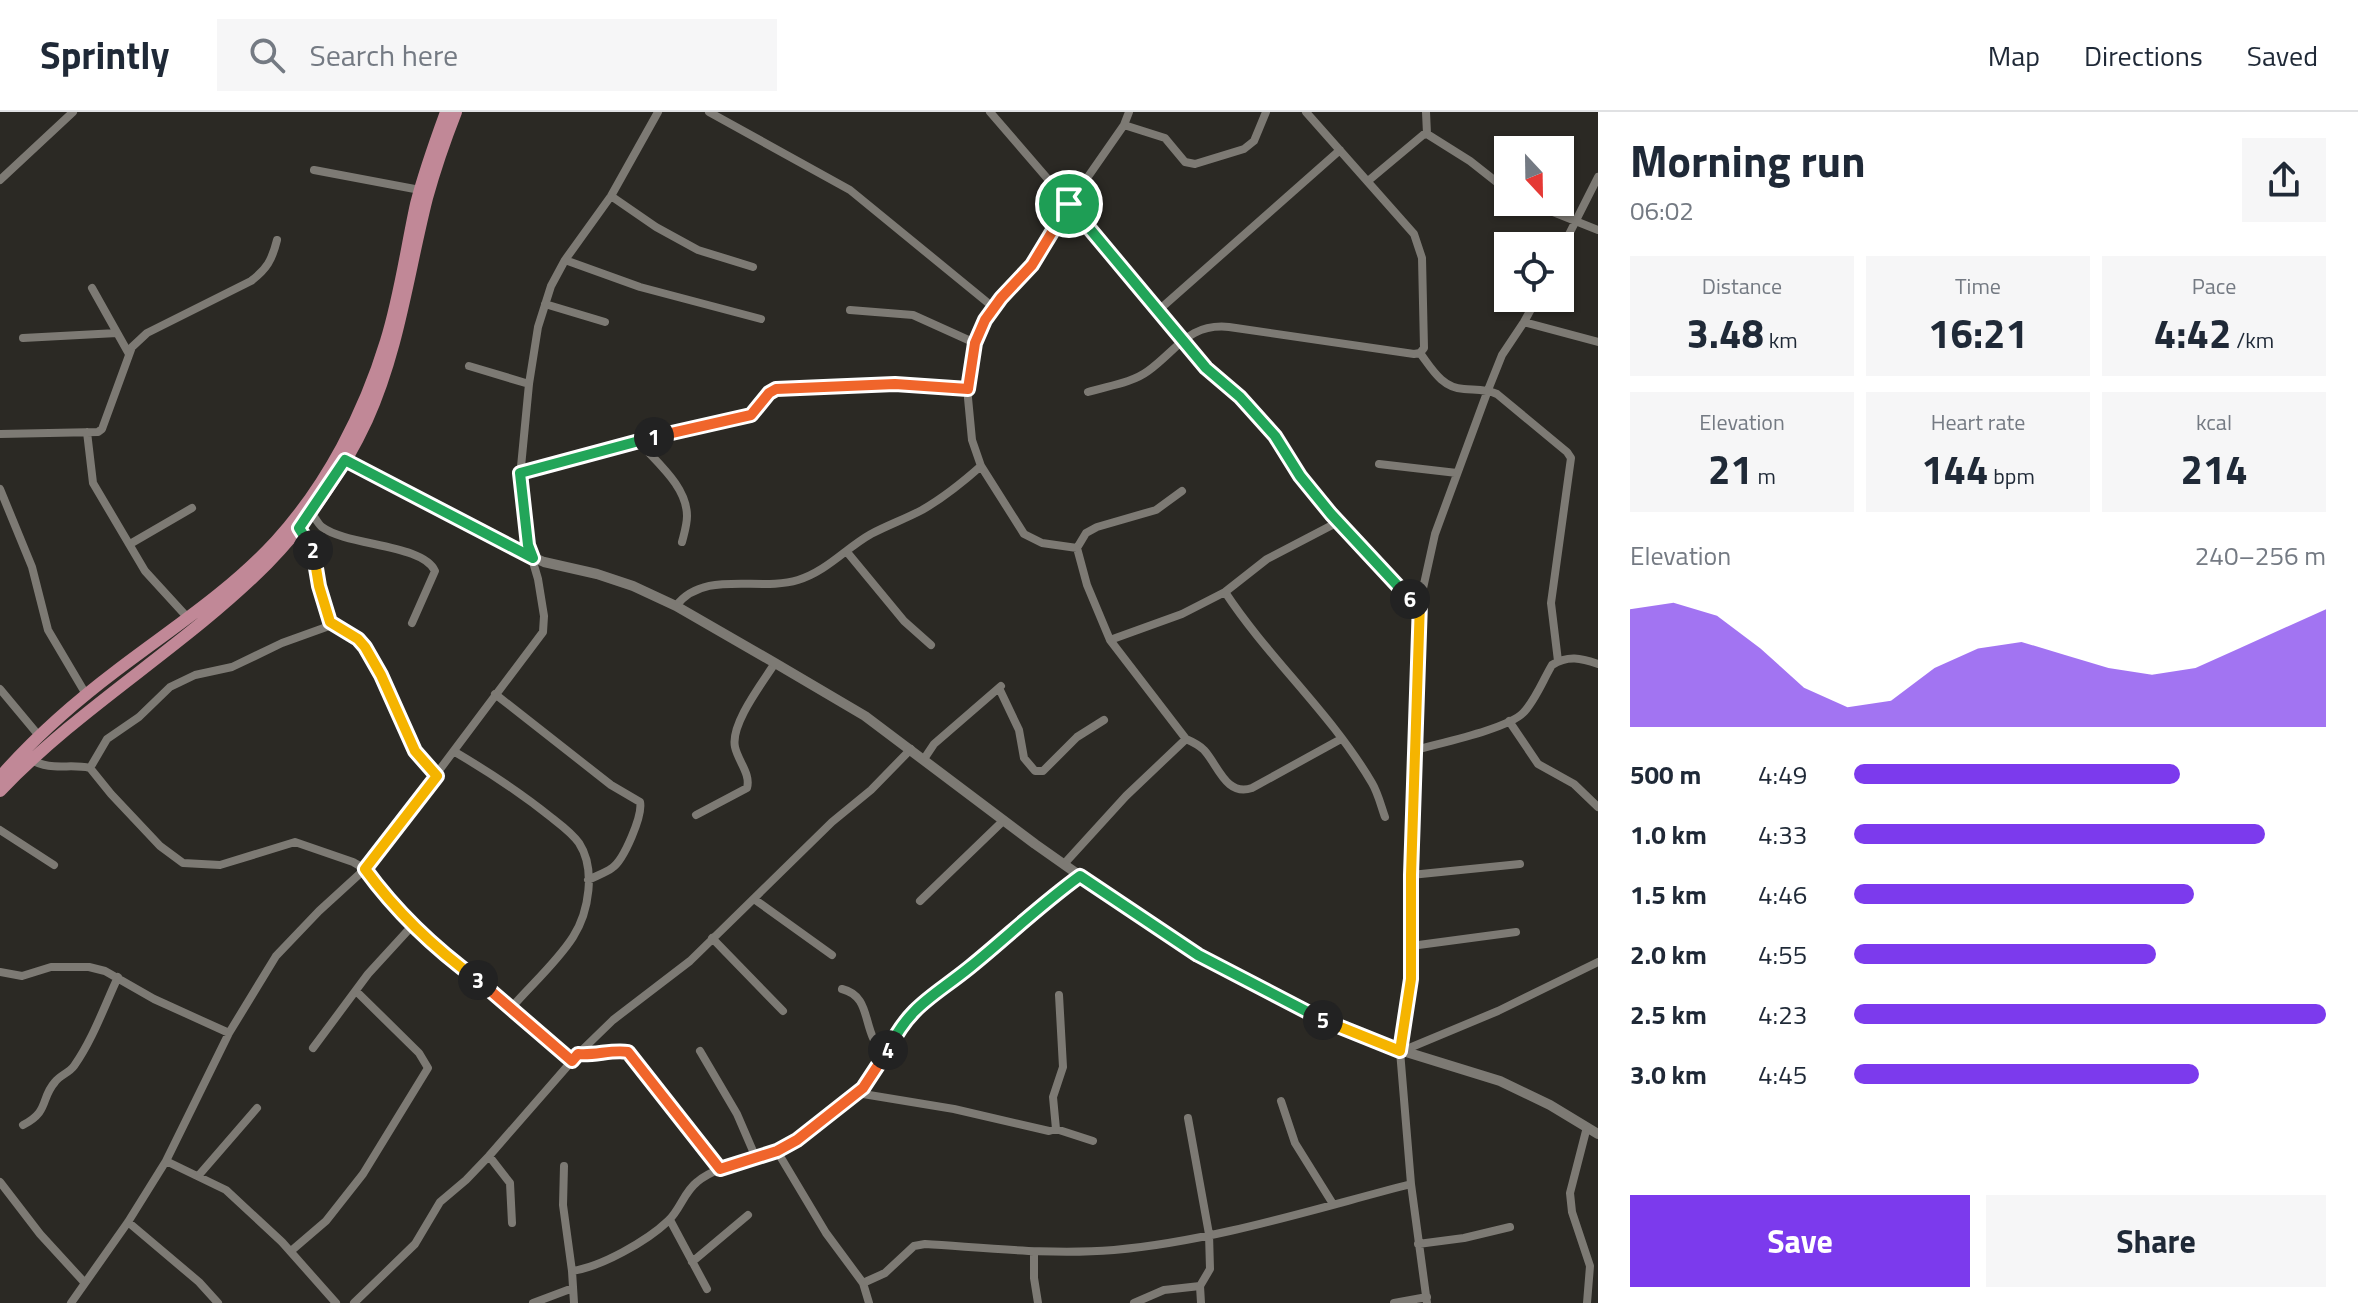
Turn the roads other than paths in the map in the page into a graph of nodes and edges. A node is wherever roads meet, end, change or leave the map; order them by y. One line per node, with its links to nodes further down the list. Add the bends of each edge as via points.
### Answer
1 (73, 112): 16 (street)
2 (446, 112): 19 (main road)
3 (456, 112): 53 (main road, via 427,199 397,338 366,422)
4 (658, 112): 20 (street)
5 (709, 112): 31 (street, via 850,190)
6 (990, 112): 21 (street)
7 (1129, 112): 11 (street)
8 (1266, 112): 11 (street, via 1254,141 1244,149 1195,164 1185,162 1165,138)
9 (1306, 112): 13 (street)
10 (1426, 112): 12 (street)
11 (1124, 125): 21 (street)
12 (1427, 134): 17 (street); 18 (street)
13 (1340, 150): 18 (street); 32 (street)
14 (314, 170): 19 (street)
15 (1598, 177): 23 (street)
16 (0, 180)
17 (1494, 180)
18 (1368, 181): 43 (street, via 1418,244 1424,348)
19 (420, 190): 72 (main road, via 387,340 336,457 276,541)
20 (611, 196): 27 (street); 28 (street, via 698,250)
21 (1069, 204): 31 (street, via 1032,265); 32 (street)
22 (1559, 216): 23 (street)
23 (1575, 223): 24 (street); 25 (street)
24 (1598, 230)
25 (1570, 232)
26 (277, 240): 44 (street, via 266,270 147,333)
27 (565, 260): 30 (street); 35 (street, via 654,291)
28 (753, 267)
29 (92, 288): 38 (street)
30 (545, 304): 36 (street); 46 (street)
31 (993, 307): 42 (street)
32 (1160, 309): 40 (street)
33 (850, 310): 42 (street, via 913,315)
34 (1529, 312): 37 (street)
35 (761, 319)
36 (605, 322)
37 (1524, 322): 41 (street); 48 (street, via 1502,355)
38 (117, 333): 39 (street); 44 (street)
39 (23, 338)
40 (1184, 340): 43 (street, via 1194,331 1216,326); 49 (street, via 1146,373); 62 (street, via 1275,436)
41 (1598, 342)
42 (975, 343): 47 (street)
43 (1420, 353): 48 (street, via 1450,386)
44 (129, 354): 50 (street, via 106,424 98,432)
45 (469, 366): 46 (street)
46 (529, 384): 56 (street)
47 (968, 389): 52 (street, via 895,384 776,389 751,415); 55 (street, via 972,440)
48 (1488, 390): 57 (street); 77 (street, via 1571,458 1551,603)
49 (1088, 392)
50 (87, 432): 51 (street); 65 (street, via 93,483)
51 (0, 434)
52 (638, 441): 56 (street); 64 (street, via 684,499)
53 (345, 460): 61 (main road); 68 (street)
54 (1379, 464): 57 (street)
55 (981, 466): 66 (street, via 1024,534 1042,543); 67 (street, via 944,496)
56 (520, 473): 68 (street)
57 (1457, 473): 70 (street, via 1435,534)
58 (0, 489): 82 (street, via 32,567 48,630)
59 (1182, 491): 66 (street, via 1156,510 1097,527)
60 (192, 508): 65 (street)
61 (311, 512): 63 (main road); 73 (street, via 322,527 342,536 415,555 432,565 428,592)
62 (1338, 522): 69 (street, via 1267,559); 70 (street, via 1408,598)
63 (299, 528): 74 (street, via 312,546); 91 (main road, via 242,587)
64 (682, 542)
65 (130, 544): 72 (street, via 145,571)
66 (1077, 548): 75 (street)
67 (847, 552): 71 (street, via 795,581 711,585 683,596); 76 (street)
68 (533, 558): 71 (street, via 621,582); 81 (street, via 543,632)
69 (1225, 592): 75 (street); 87 (street)
70 (1420, 602): 89 (street)
71 (676, 606): 78 (street)
72 (188, 618): 82 (main road)
73 (412, 623)
74 (332, 625): 93 (street, via 170,687 107,739); 94 (street, via 365,647 415,751)
75 (1110, 640): 86 (street)
76 (931, 645)
77 (1558, 661): 79 (street); 84 (street, via 1526,711)
78 (775, 663): 88 (street); 98 (street, via 734,738 747,788)
79 (1598, 664)
80 (0, 689): 85 (street)
81 (495, 694): 90 (street); 108 (street, via 640,802 642,810 614,867)
82 (87, 696): 85 (main road)
83 (1104, 720): 92 (street, via 1077,737 1043,771 1035,771 1024,758 1019,730 1000,687 934,744)
84 (1509, 721): 89 (street); 97 (street, via 1538,764 1574,784)
85 (40, 737): 95 (main road)
86 (1186, 739): 87 (street, via 1207,753 1231,786 1240,790); 102 (street)
87 (1341, 739): 99 (street, via 1374,786)
88 (911, 749): 92 (street); 109 (street)
89 (1416, 750): 106 (street)
90 (455, 752): 94 (street); 108 (street, via 572,834 585,854)
91 (30, 759): 93 (street, via 55,768); 96 (main road)
92 (924, 759): 100 (street)
93 (90, 768): 105 (street, via 160,846 183,863 220,865 295,842)
94 (437, 776): 105 (street)
95 (0, 777)
96 (0, 791)
97 (1598, 807)
98 (696, 815)
99 (1385, 817)
100 (1004, 820): 102 (street); 110 (street)
101 (0, 830): 104 (street)
102 (1064, 864): 107 (street)
103 (1520, 864): 106 (street)
104 (54, 865)
105 (365, 869): 111 (street); 124 (street, via 276,956)
106 (1411, 875): 114 (street)
107 (1080, 876): 127 (street, via 1198,955 1327,1022); 128 (street, via 919,1005)
108 (588, 880): 122 (street, via 585,910 574,936)
109 (754, 899): 113 (street); 115 (street)
110 (920, 901)
111 (412, 926): 120 (street); 122 (street)
112 (1516, 932): 114 (street)
113 (712, 938): 123 (street); 129 (street)
114 (1411, 946): 127 (street)
115 (832, 955)
116 (1598, 962): 127 (street)
117 (0, 972): 118 (street, via 22,976 51,967 89,967)
118 (118, 977): 124 (street); 134 (street, via 72,1069 52,1084 38,1116)
119 (842, 989): 128 (street, via 860,998 871,1038)
120 (356, 991): 125 (street); 156 (street, via 428,1068 363,1174 326,1221)
121 (1059, 995): 136 (street, via 1063,1067 1053,1097)
122 (512, 1007): 129 (street)
123 (783, 1011)
124 (229, 1033): 142 (street)
125 (313, 1048)
126 (700, 1051): 141 (street)
127 (1400, 1051): 135 (street, via 1500,1081); 147 (street)
128 (885, 1055): 130 (street)
129 (575, 1057): 140 (street); 144 (street, via 628,1052)
130 (857, 1093): 136 (street); 139 (street)
131 (1281, 1101): 148 (street, via 1295,1143)
132 (257, 1108): 145 (street)
133 (1188, 1118): 154 (street)
134 (23, 1125)
135 (1587, 1127): 137 (street); 177 (street, via 1570,1193 1590,1266)
136 (1056, 1129): 138 (street)
137 (1598, 1134)
138 (1093, 1141)
139 (777, 1151): 141 (street); 161 (street)
140 (489, 1156): 152 (street, via 510,1183); 169 (street, via 440,1202 415,1244)
141 (756, 1158): 144 (street)
142 (166, 1161): 145 (street); 151 (street)
143 (564, 1166): 159 (street)
144 (720, 1169): 150 (street, via 691,1188)
145 (199, 1175): 156 (street, via 226,1190)
146 (0, 1182): 160 (street)
147 (1411, 1184): 148 (street); 155 (street)
148 (1333, 1204): 154 (street)
149 (748, 1215): 158 (street)
150 (670, 1220): 158 (street); 159 (street, via 614,1256)
151 (128, 1222): 160 (street); 166 (street)
152 (512, 1223)
153 (1510, 1227): 155 (street)
154 (1209, 1234): 157 (street, via 1115,1249); 162 (street, via 1210,1269)
155 (1418, 1244): 165 (street)
156 (291, 1251): 168 (street)
157 (1034, 1252): 161 (street, via 925,1244 914,1246 885,1273); 173 (street)
158 (692, 1262): 164 (street)
159 (572, 1271): 163 (street)
160 (84, 1282): 167 (street)
161 (863, 1283): 172 (street)
162 (1200, 1286): 174 (street, via 1164,1290); 175 (street)
163 (573, 1288): 170 (street); 171 (street)
164 (707, 1289)
165 (1427, 1300): 176 (street)
166 (215, 1302)
167 (71, 1303)
168 (336, 1303)
169 (354, 1303)
170 (533, 1303)
171 (574, 1303)
172 (869, 1303)
173 (1038, 1303)
174 (1134, 1303)
175 (1201, 1303)
176 (1394, 1303)
177 (1587, 1303)

